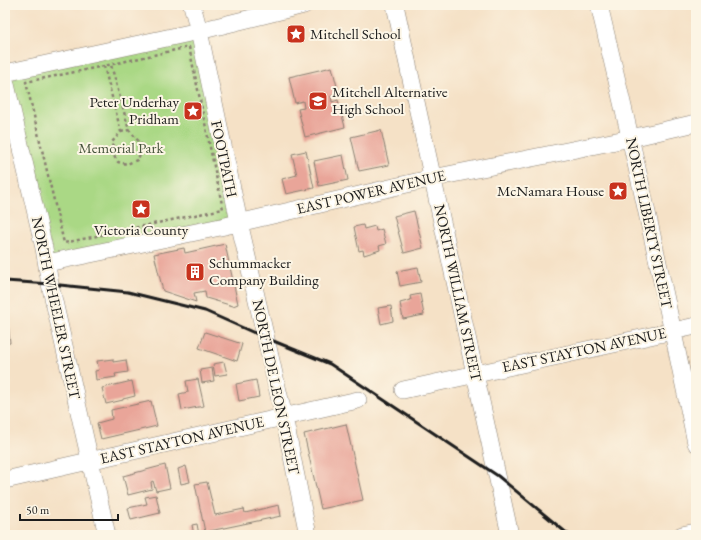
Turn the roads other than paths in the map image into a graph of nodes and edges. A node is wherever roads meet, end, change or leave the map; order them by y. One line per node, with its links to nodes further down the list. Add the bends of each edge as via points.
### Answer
1 (192, 5): 5 (street, NORTH DE LEON STREET)
2 (304, 5): 5 (street)
3 (395, 5): 10 (street, NORTH WILLIAM STREET)
4 (599, 5): 9 (street, NORTH LIBERTY STREET)
5 (199, 31): 6 (street); 11 (street, NORTH DE LEON STREET)
6 (5, 73)
7 (5, 80): 12 (street, NORTH WHEELER STREET)
8 (696, 123): 9 (street, EAST POWER AVENUE)
9 (631, 138): 10 (street, EAST POWER AVENUE); 14 (street, NORTH LIBERTY STREET)
10 (433, 178): 11 (street, EAST POWER AVENUE); 15 (street, NORTH WILLIAM STREET)
11 (239, 222): 12 (street, EAST POWER AVENUE); 18 (street, NORTH DE LEON STREET)
12 (47, 263): 20 (street, NORTH WHEELER STREET)
13 (696, 326): 14 (street, EAST STAYTON AVENUE)
14 (673, 331): 15 (street, EAST STAYTON AVENUE); 19 (street, NORTH LIBERTY STREET)
15 (476, 374): 16 (street, EAST STAYTON AVENUE); 25 (street, NORTH WILLIAM STREET)
16 (403, 390)
17 (358, 400): 18 (street, EAST STAYTON AVENUE)
18 (284, 417): 20 (street, EAST STAYTON AVENUE); 24 (street, NORTH DE LEON STREET)
19 (696, 443)
20 (89, 460): 21 (street, EAST STAYTON AVENUE); 23 (street, NORTH WHEELER STREET)
21 (5, 480)
22 (696, 532): 26 (street)
23 (107, 535)
24 (308, 535)
25 (510, 535)
26 (682, 535)

